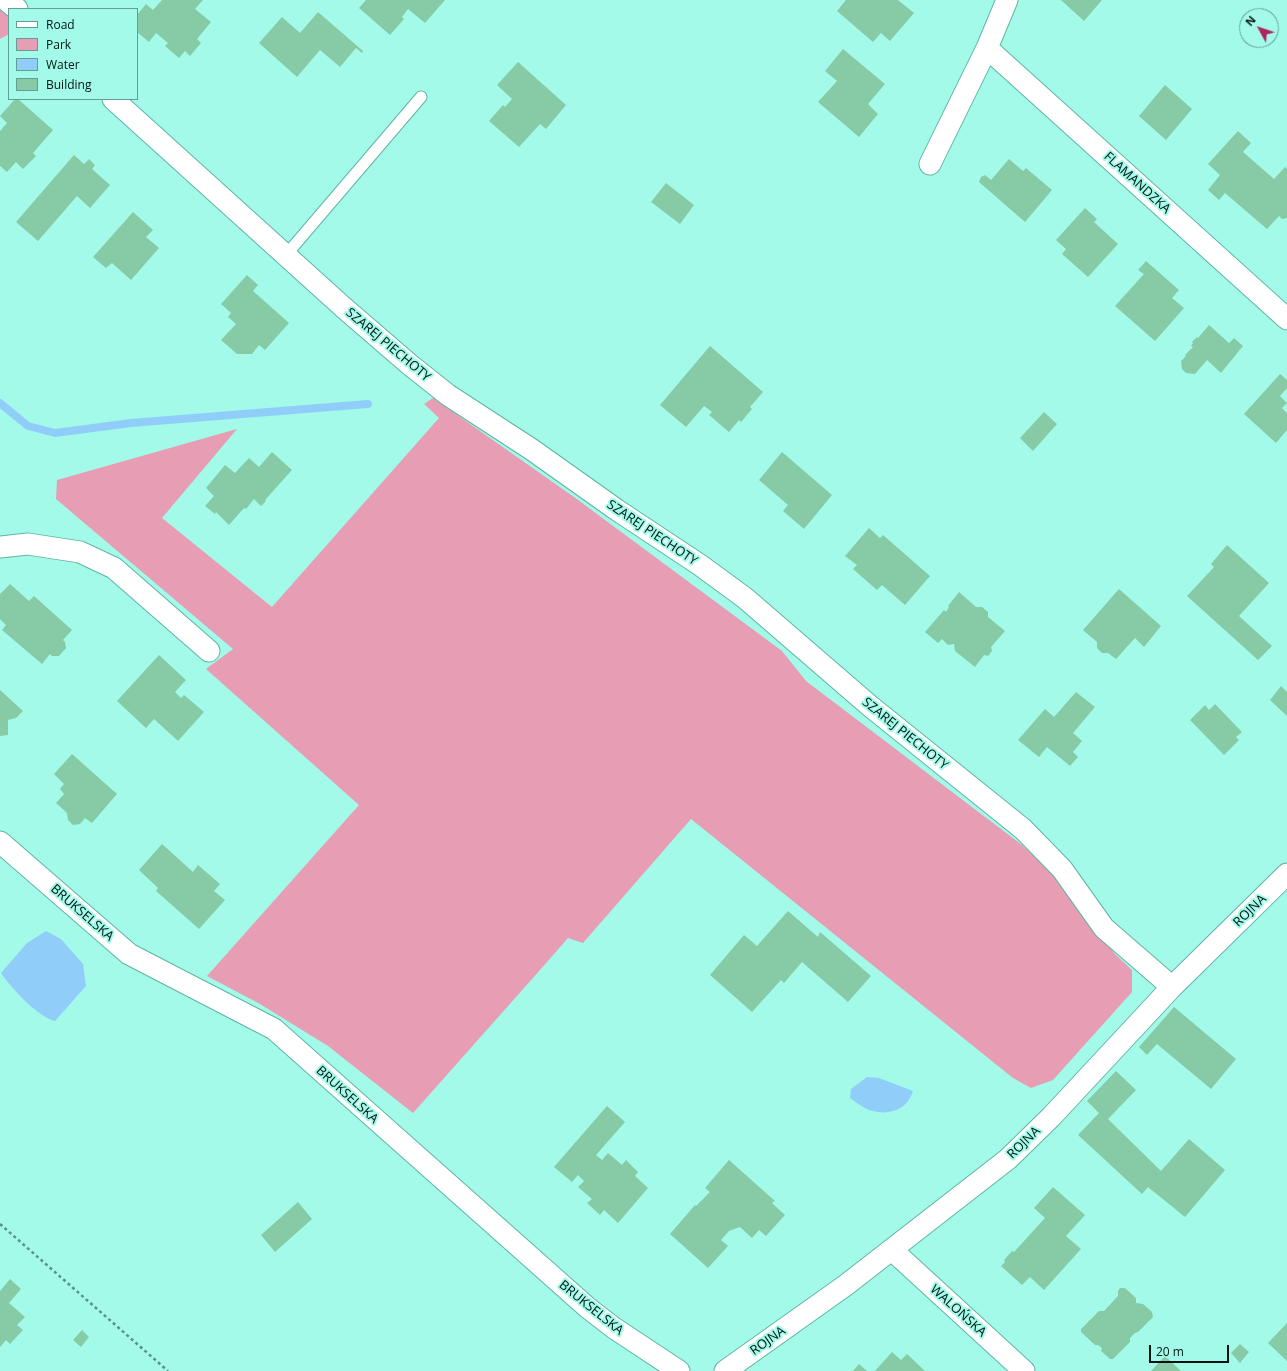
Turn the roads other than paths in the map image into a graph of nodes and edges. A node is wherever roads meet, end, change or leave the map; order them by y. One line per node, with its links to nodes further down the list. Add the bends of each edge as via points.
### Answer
1 (6, 0): 3 (street)
2 (1007, 0): 4 (street)
3 (16, 8)
4 (987, 48): 7 (street); 9 (street, FLAMANDZKA)
5 (421, 97): 8 (lane)
6 (114, 100): 8 (street, SZAREJ PIECHOTY)
7 (930, 164)
8 (286, 255): 14 (street, SZAREJ PIECHOTY, via 343,307 448,395 745,598 870,706 1023,829 1062,869 1104,928)
9 (1287, 319)
10 (0, 547): 11 (street, via 28,544 80,552 114,568)
11 (209, 651)
12 (0, 842): 16 (street, BRUKSELSKA, via 129,954 274,1029 588,1308)
13 (1287, 874): 14 (street, ROJNA)
14 (1172, 987): 15 (street, ROJNA, via 1051,1117 1008,1159)
15 (892, 1250): 17 (street, ROJNA); 18 (street, WALOŃSKA)
16 (680, 1371)
17 (725, 1371)
18 (1024, 1371)

